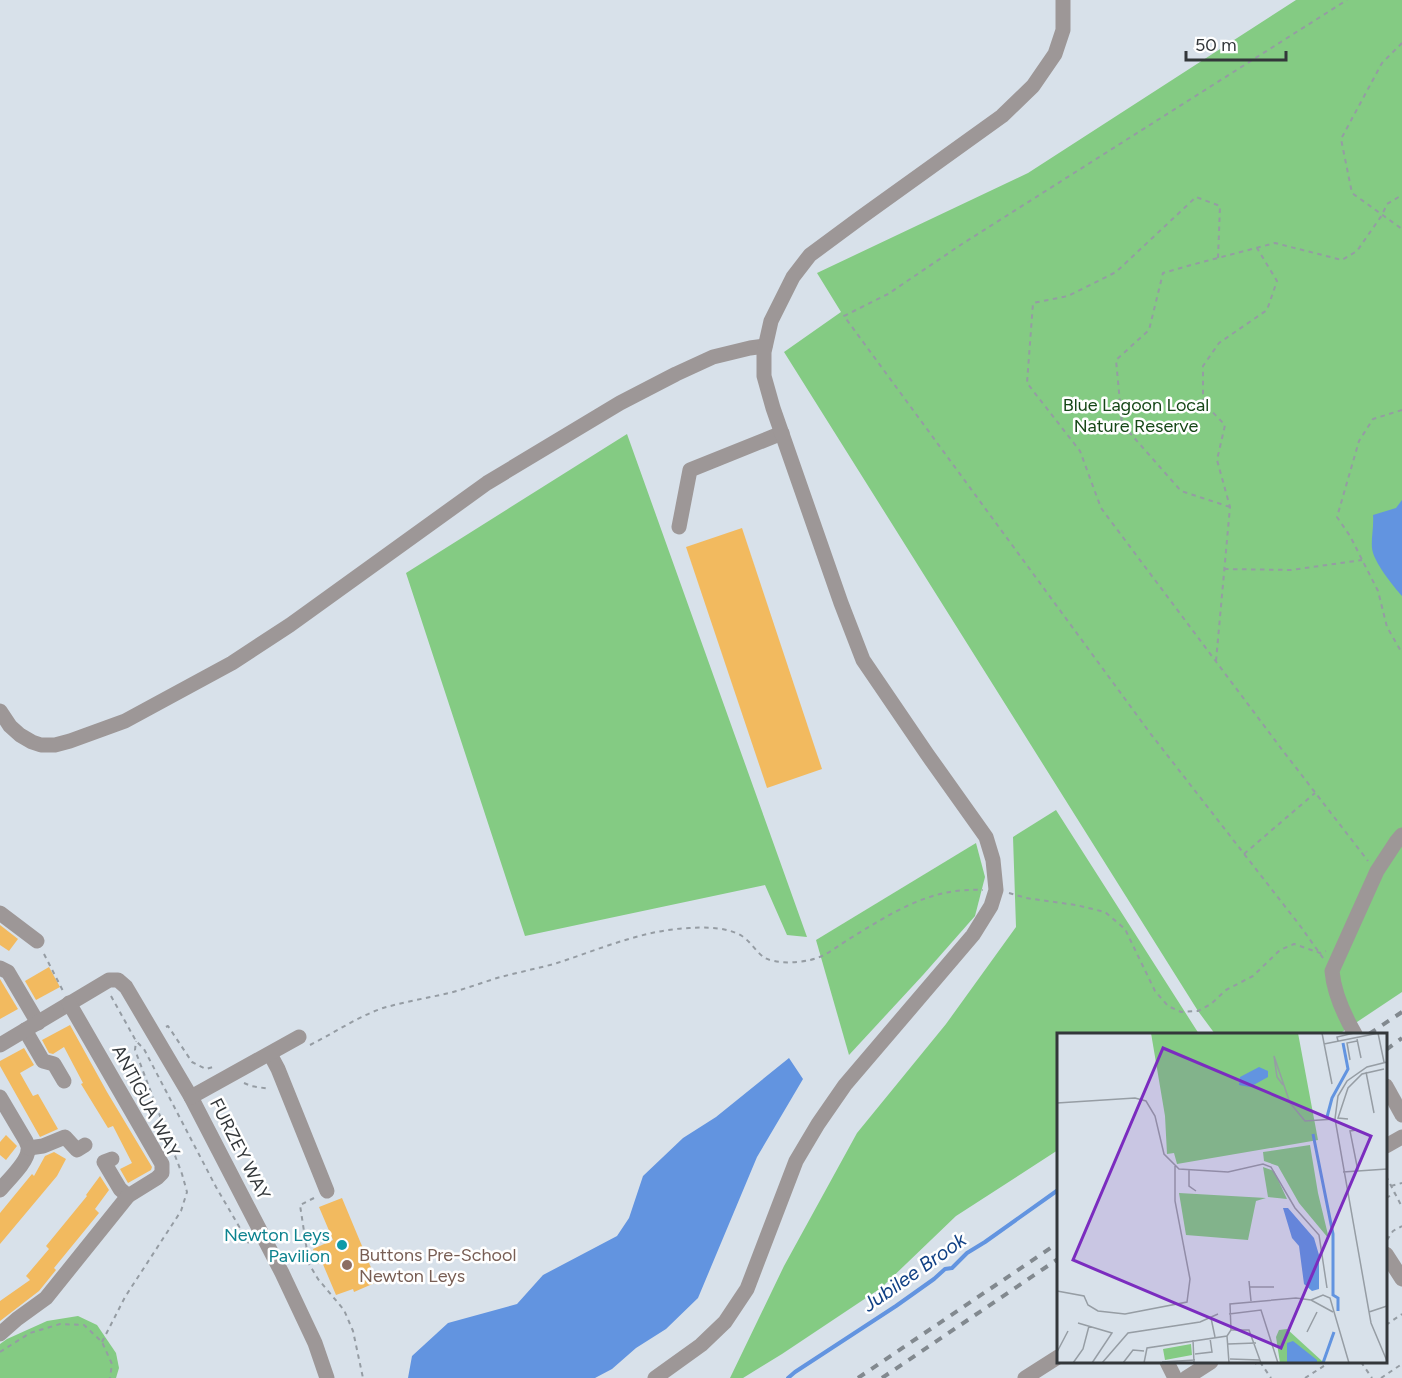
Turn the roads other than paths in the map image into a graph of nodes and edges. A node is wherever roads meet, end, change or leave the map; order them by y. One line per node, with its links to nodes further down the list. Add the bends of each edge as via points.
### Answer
1 (1063, 0): 2 (street, via 1063,30 1055,54 1033,86 1002,116 810,255 793,277 771,321)
2 (765, 346): 3 (street, via 764,376); 5 (street, via 713,357 610,408 487,483 290,626 232,663 125,721 70,741 41,745 20,735)
3 (782, 433): 4 (street, via 690,470); 36 (street, via 863,660 986,837 996,890 973,935 845,1085 818,1124 796,1161 747,1289 725,1322 701,1346)
4 (679, 527)
5 (0, 711)
6 (1402, 835): 12 (street, via 1377,871 1332,970 1334,987)
7 (0, 914): 8 (street)
8 (37, 941)
9 (0, 968): 11 (street, via 8,972)
10 (69, 1003): 11 (street); 18 (street, FURZEY WAY, via 111,982 126,987); 28 (street, ANTIGUA WAY, via 162,1164 162,1173 157,1178)
11 (32, 1027): 14 (street); 16 (street, via 43,1060 54,1064)
12 (1354, 1033)
13 (305, 1041): 15 (street)
14 (0, 1045)
15 (270, 1054): 18 (street, via 236,1077); 27 (street)
16 (64, 1081)
17 (1387, 1088): 20 (street)
18 (191, 1097): 35 (street, FURZEY WAY, via 282,1273)
19 (2, 1104): 24 (street)
20 (1402, 1115)
21 (1402, 1137): 23 (street)
22 (85, 1145): 24 (street, via 77,1150 64,1137)
23 (1387, 1145)
24 (29, 1148): 26 (street)
25 (112, 1159): 28 (street, via 104,1162)
26 (0, 1190)
27 (327, 1191)
28 (128, 1196): 31 (street, ANTIGUA WAY, via 45,1298)
29 (1387, 1256): 30 (street)
30 (1402, 1279)
31 (0, 1334)
32 (1057, 1358): 37 (street)
33 (1168, 1363): 38 (street)
34 (1209, 1363): 39 (street)
35 (327, 1378)
36 (655, 1378)
37 (1025, 1378)
38 (1175, 1378)
39 (1186, 1378)

